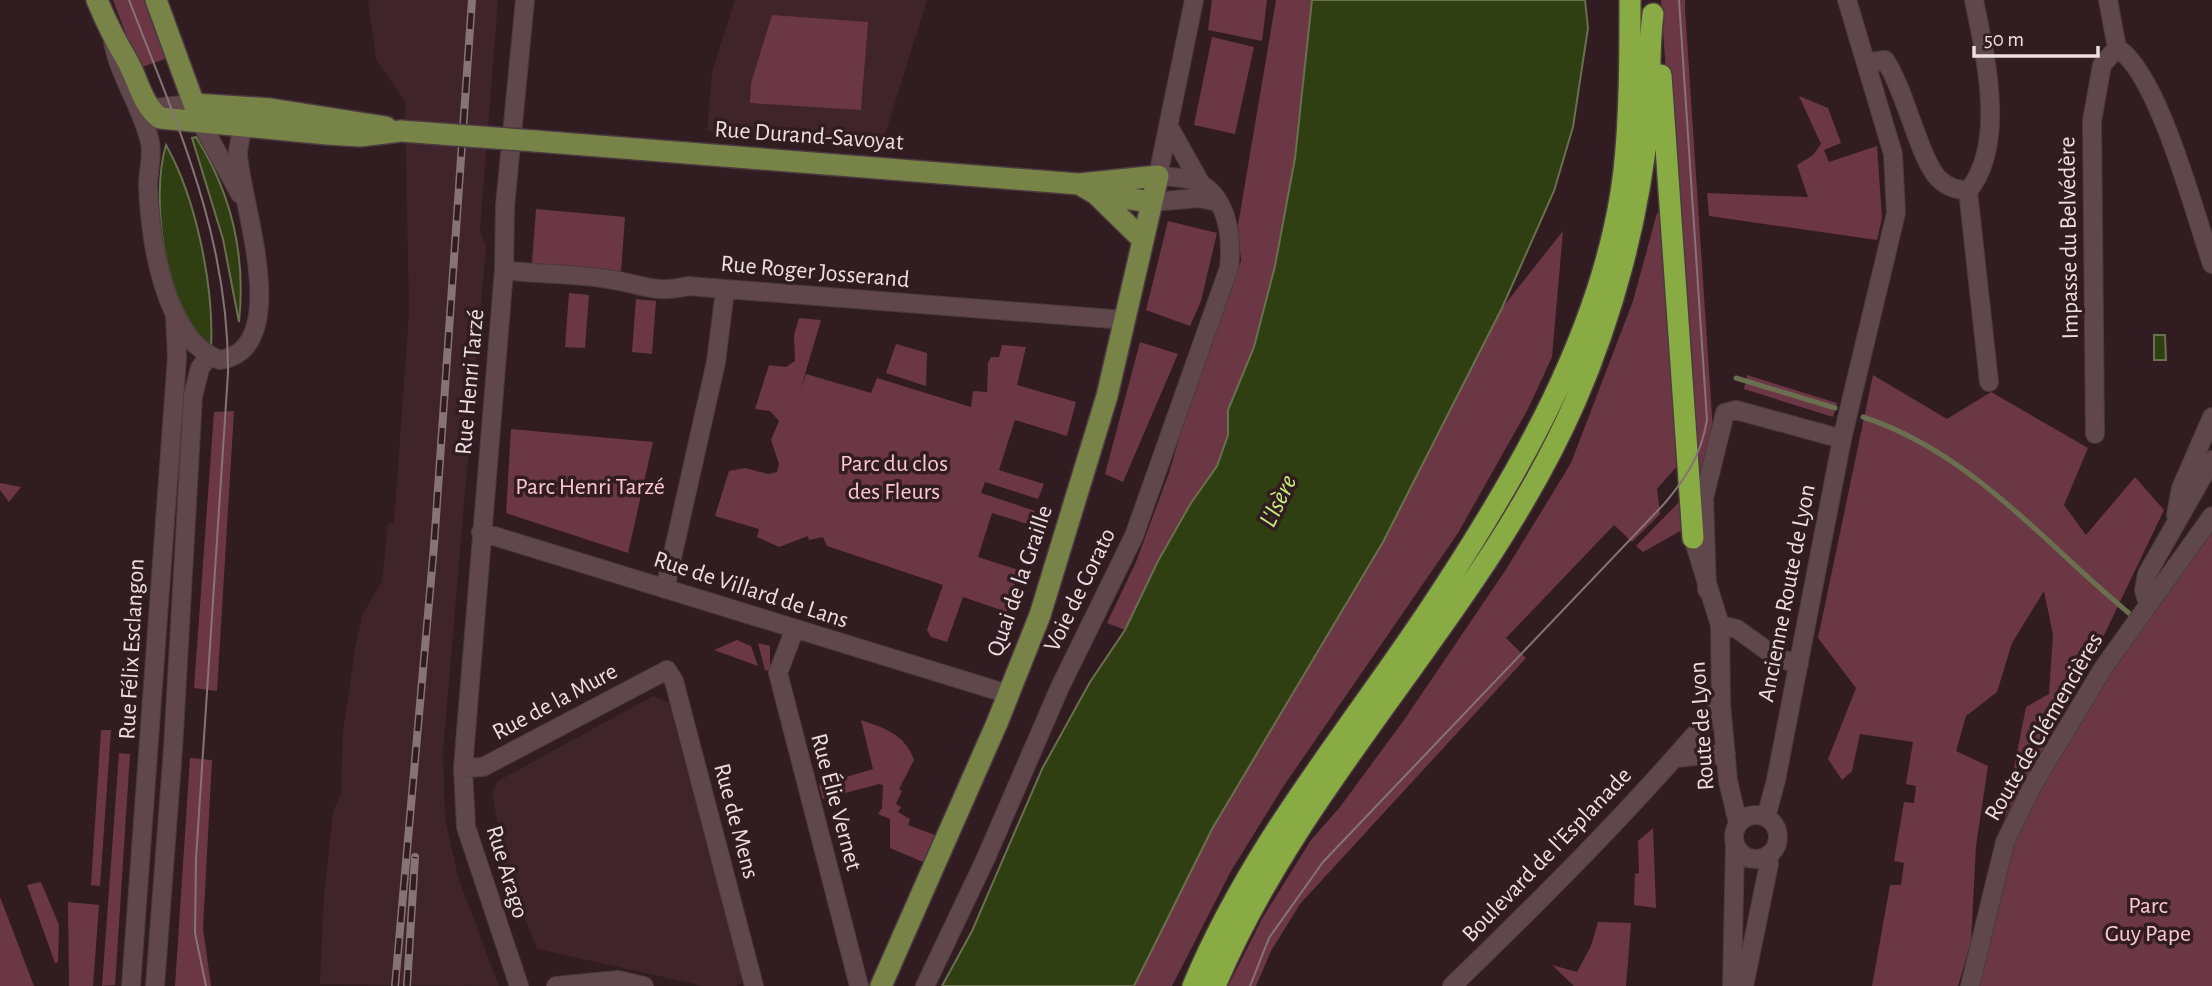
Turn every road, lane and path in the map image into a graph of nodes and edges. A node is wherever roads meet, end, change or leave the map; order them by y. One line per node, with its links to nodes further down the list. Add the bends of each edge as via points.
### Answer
1 (97, 0): 13 (main road, via 111,37 128,62)
2 (156, 0): 12 (main road)
3 (525, 0): 26 (street, Rue Henri Tarzé, via 505,206)
4 (1194, 0): 14 (street)
5 (1630, 0): 65 (highway, via 1624,173 1587,319 1558,389 1526,452 1430,609 1307,780 1244,881)
6 (1847, 0): 11 (street, Ancienne Route de Lyon)
7 (1974, 0): 20 (street, via 1984,48 1990,133 1984,168)
8 (2108, 0): 10 (street)
9 (1652, 7): 39 (highway, via 1658,38); 66 (highway, via 1648,123 1635,213 1610,306 1575,402 1497,541 1263,889)
10 (2117, 48): 25 (street, via 2139,71 2159,109); 33 (street, Impasse du Belvédère, via 2102,65 2092,121)
11 (1866, 63): 20 (street, via 1885,60 1937,178 1953,189); 34 (street, Ancienne Route de Lyon, via 1893,154 1896,213)
12 (198, 113): 13 (main road, via 168,120); 15 (main road); 16 (main road, via 271,109 363,121); 23 (street)
13 (148, 117): 28 (street, via 148,184 157,258)
14 (1169, 127): 17 (street); 18 (street, Voie de Corato)
15 (243, 128): 16 (main road, via 360,136); 23 (street, via 238,155)
16 (401, 131): 19 (main road, Rue Durand-Savoyat, bridge)
17 (1158, 176): 18 (street); 19 (main road, Rue Durand-Savoyat); 21 (main road, Quai de la Graille)
18 (1200, 184): 22 (street, Voie de Corato)
19 (1088, 189): 21 (main road); 24 (main road)
20 (1968, 191): 31 (street)
21 (1152, 202): 22 (street, via 1199,198); 24 (main road, Quai de la Graille)
22 (1218, 202): 64 (street, Voie de Corato, via 1231,236 1229,268 1149,497)
23 (247, 207): 30 (street, via 259,278 253,334 243,350 228,358)
24 (1143, 240): 29 (main road, Quai de la Graille)
25 (2212, 264)
26 (504, 270): 27 (street, Rue Roger Josserand, via 670,290 688,286); 38 (street, Rue Henri Tarzé)
27 (725, 290): 29 (street, Rue Roger Josserand); 40 (street, via 716,362)
28 (175, 316): 30 (street); 56 (street, Rue Félix Esclangon, via 177,357)
29 (1125, 320): 47 (main road, Quai de la Graille, via 1107,397 1040,615)
30 (209, 356): 57 (street, Rue Félix Esclangon, via 200,368 193,396)
31 (1989, 382)
32 (2212, 416): 37 (street, via 2181,488)
33 (2095, 434)
34 (1842, 439): 41 (street, Route de Lyon, via 1736,410 1725,414 1704,498); 45 (street, Ancienne Route de Lyon)
35 (2212, 460): 37 (street)
36 (2212, 516): 42 (street, Route de Clémencières)
37 (2175, 523): 42 (street, via 2147,574 2144,590)
38 (481, 532): 40 (street, Rue de Villard de Lans); 51 (street, Rue Henri Tarzé)
39 (1693, 538): 41 (street, Route de Lyon)
40 (665, 589): 44 (street, Rue de Villard de Lans)
41 (1707, 590): 43 (street, Route de Lyon)
42 (2148, 604): 70 (street, Route de Clémencières, via 2034,783 2005,842)
43 (1720, 625): 45 (street, Route de Lyon, via 1737,629 1777,658); 48 (street, Route de Lyon)
44 (794, 631): 47 (street, Rue de Villard de Lans); 62 (street, Rue Élie Vernet, via 778,673)
45 (1799, 664): 52 (street, Ancienne Route de Lyon)
46 (667, 670): 51 (street, Rue de la Mure, via 483,767); 61 (street, Rue de Mens, via 674,681)
47 (1008, 694): 63 (main road, Quai de la Graille)
48 (1721, 704): 49 (street, Route de Lyon); 50 (street, Boulevard de l'Esplanade)
49 (1726, 753): 50 (street); 53 (street, Route de Lyon)
50 (1676, 758): 67 (street, Boulevard de l'Esplanade)
51 (463, 768): 58 (street, Rue Arago, via 466,827)
52 (1766, 817): 53 (street, via 1751,815); 55 (street, via 1778,836)
53 (1738, 823): 54 (street)
54 (1735, 845): 55 (street, via 1749,858); 68 (street)
55 (1768, 855): 69 (street)
56 (131, 986)
57 (155, 986)
58 (519, 986)
59 (556, 986): 60 (street, via 618,980)
60 (645, 986)
61 (754, 986)
62 (859, 986)
63 (881, 986)
64 (925, 986)
65 (1193, 986)
66 (1215, 986)
67 (1452, 986)
68 (1732, 986)
69 (1744, 986)
70 (1970, 986)

